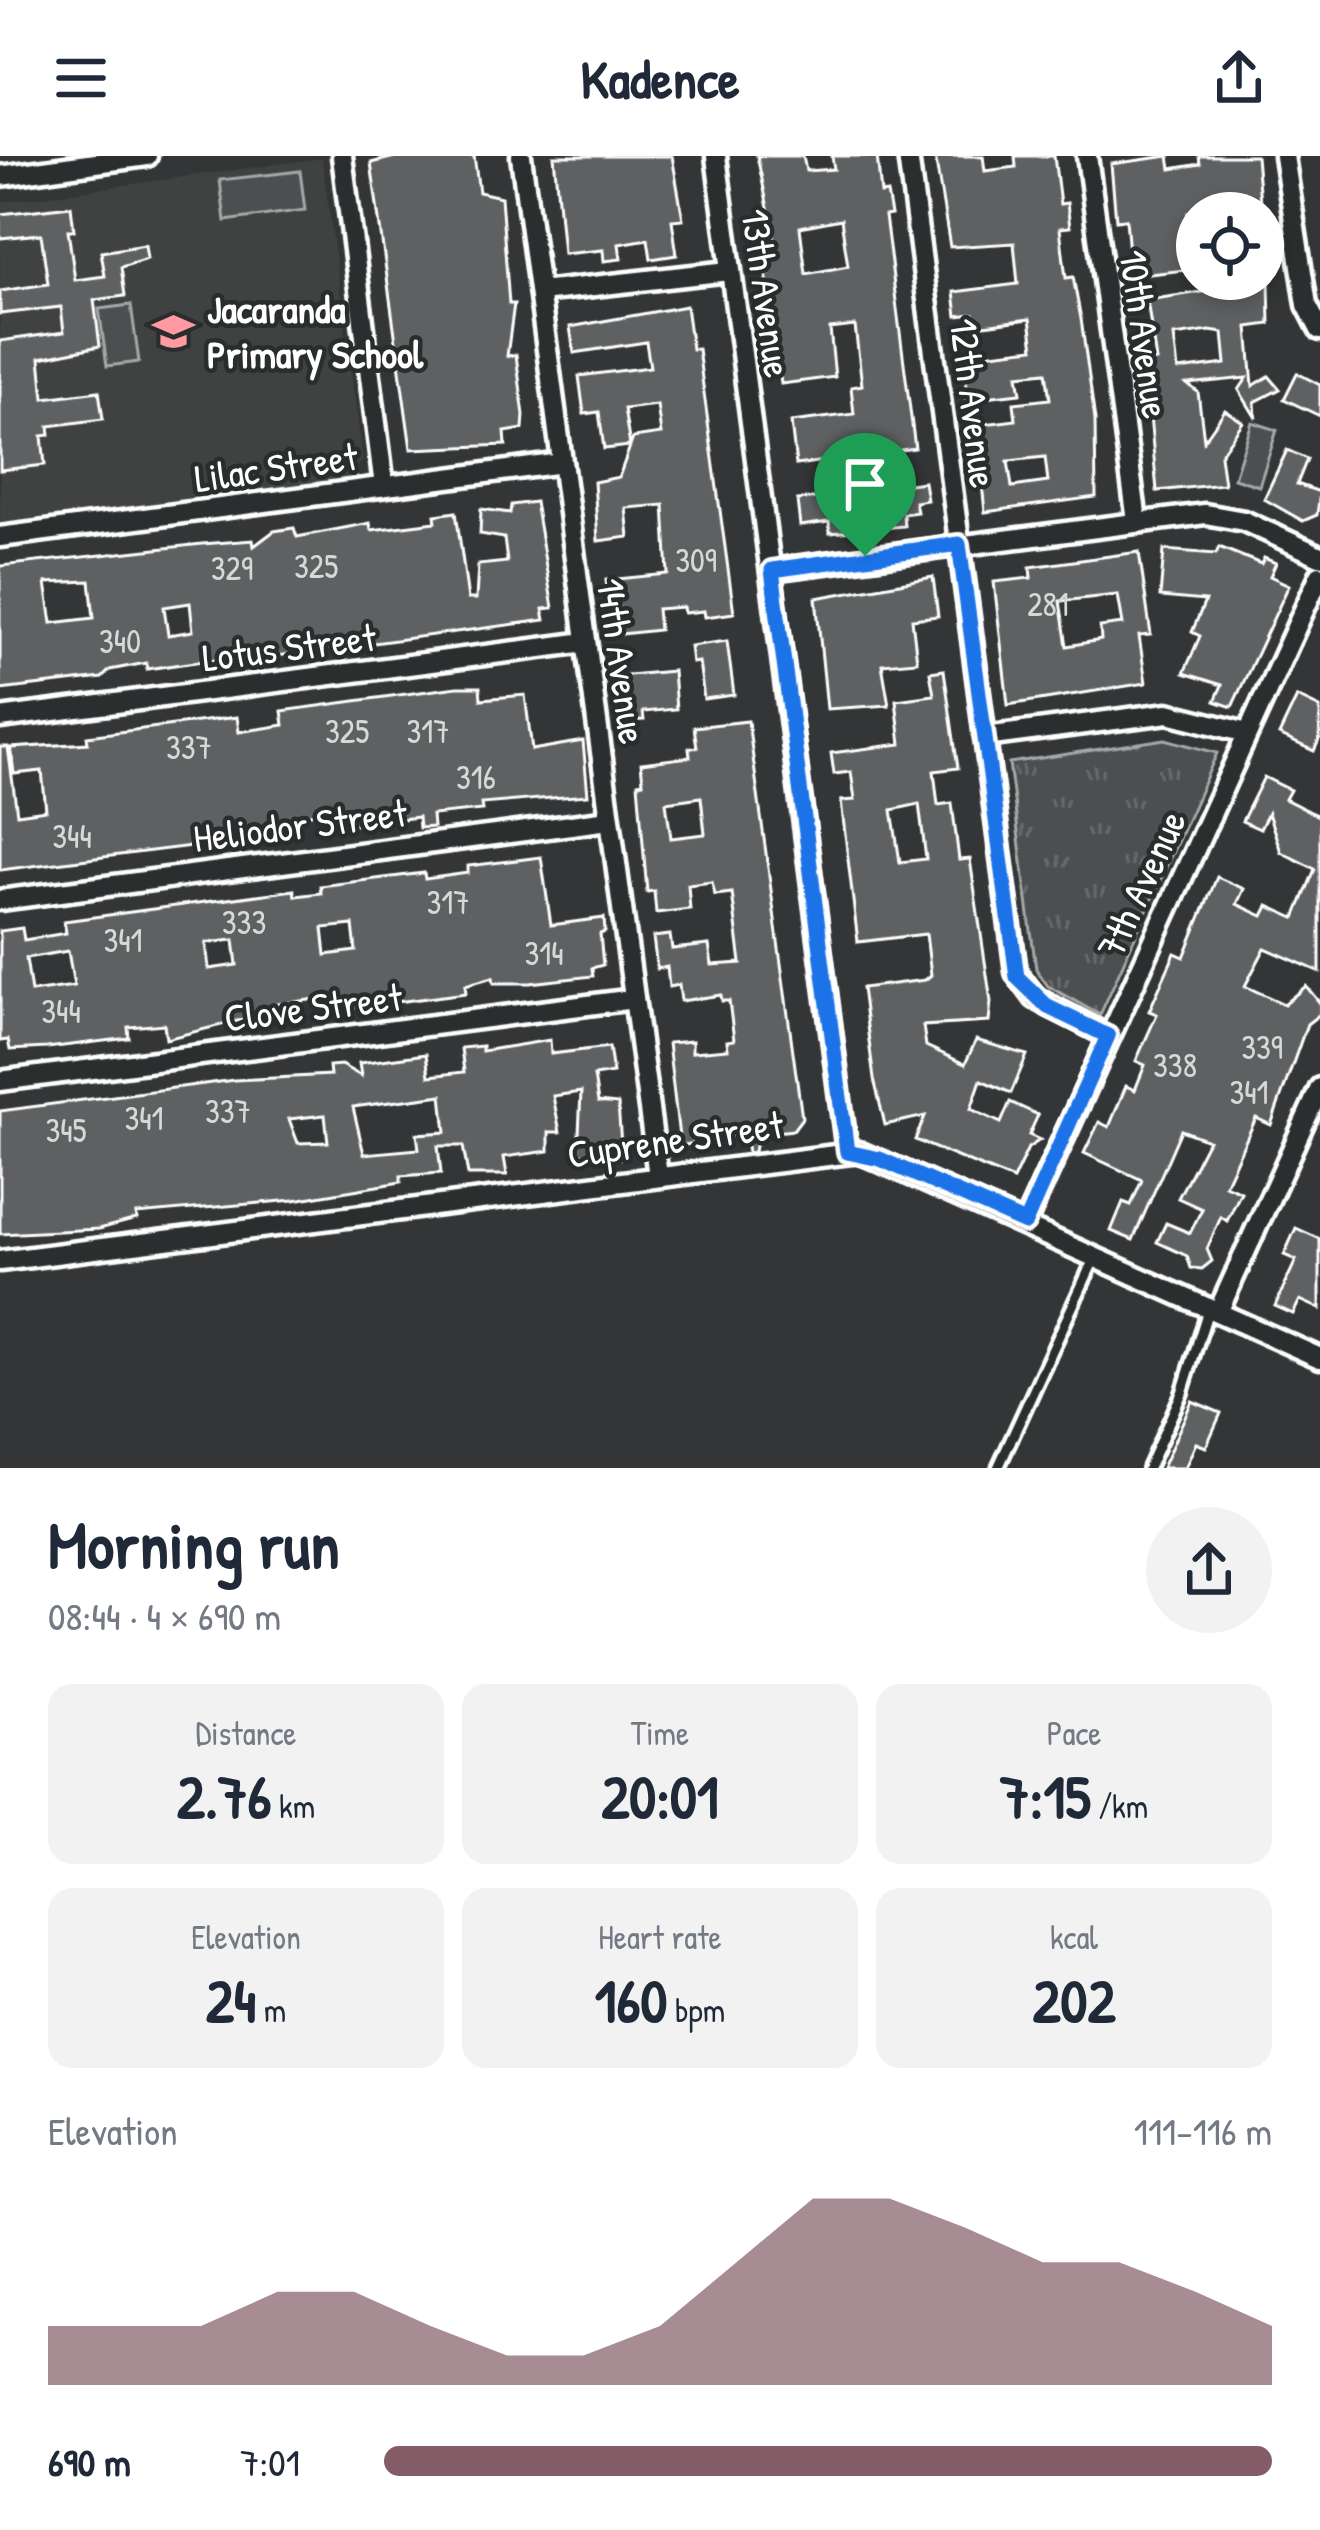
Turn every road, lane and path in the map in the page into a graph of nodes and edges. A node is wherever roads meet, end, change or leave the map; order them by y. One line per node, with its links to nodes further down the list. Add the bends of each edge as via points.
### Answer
1 (147, 156): 8 (street)
2 (342, 156): 13 (street)
3 (521, 156): 10 (street, 14th Avenue)
4 (716, 156): 9 (street, 13th Avenue)
5 (908, 156): 16 (street, 12th Avenue)
6 (1088, 156): 14 (street, 10th Avenue)
7 (1284, 156): 11 (street, via 1307,305)
8 (0, 176)
9 (730, 271): 10 (street); 18 (street, 13th Avenue)
10 (540, 292): 12 (street, 14th Avenue)
11 (1320, 330)
12 (562, 464): 13 (street, Lilac Street); 20 (street, 14th Avenue)
13 (384, 487): 15 (street, Lilac Street)
14 (1137, 521): 16 (street); 17 (street, via 1224,516)
15 (0, 538)
16 (959, 544): 18 (street); 23 (street, 12th Avenue)
17 (1320, 556)
18 (772, 570): 30 (street, 13th Avenue)
19 (1320, 574): 22 (street, 7th Avenue)
20 (586, 642): 21 (street, Lotus Street); 24 (street, 14th Avenue)
21 (0, 718)
22 (1247, 733): 23 (street, via 1168,713); 27 (street, 7th Avenue)
23 (985, 736): 27 (street, 12th Avenue, via 1017,977 1048,1007)
24 (610, 820): 25 (street, Heliodor Street); 26 (street, 14th Avenue)
25 (0, 900)
26 (634, 999): 28 (street, Clove Street); 31 (street, 14th Avenue)
27 (1108, 1036): 32 (street, 7th Avenue)
28 (0, 1081)
29 (1320, 1088): 35 (street)
30 (847, 1152): 31 (street, Cuprene Street); 32 (street, Cuprene Street)
31 (658, 1175): 34 (street, Cuprene Street)
32 (1025, 1223): 33 (street, Cuprene Street)
33 (1096, 1256): 35 (street, Cuprene Street); 37 (lane)
34 (0, 1262)
35 (1213, 1310): 36 (street, Cuprene Street); 38 (lane)
36 (1320, 1358)
37 (998, 1468)
38 (1148, 1468)

